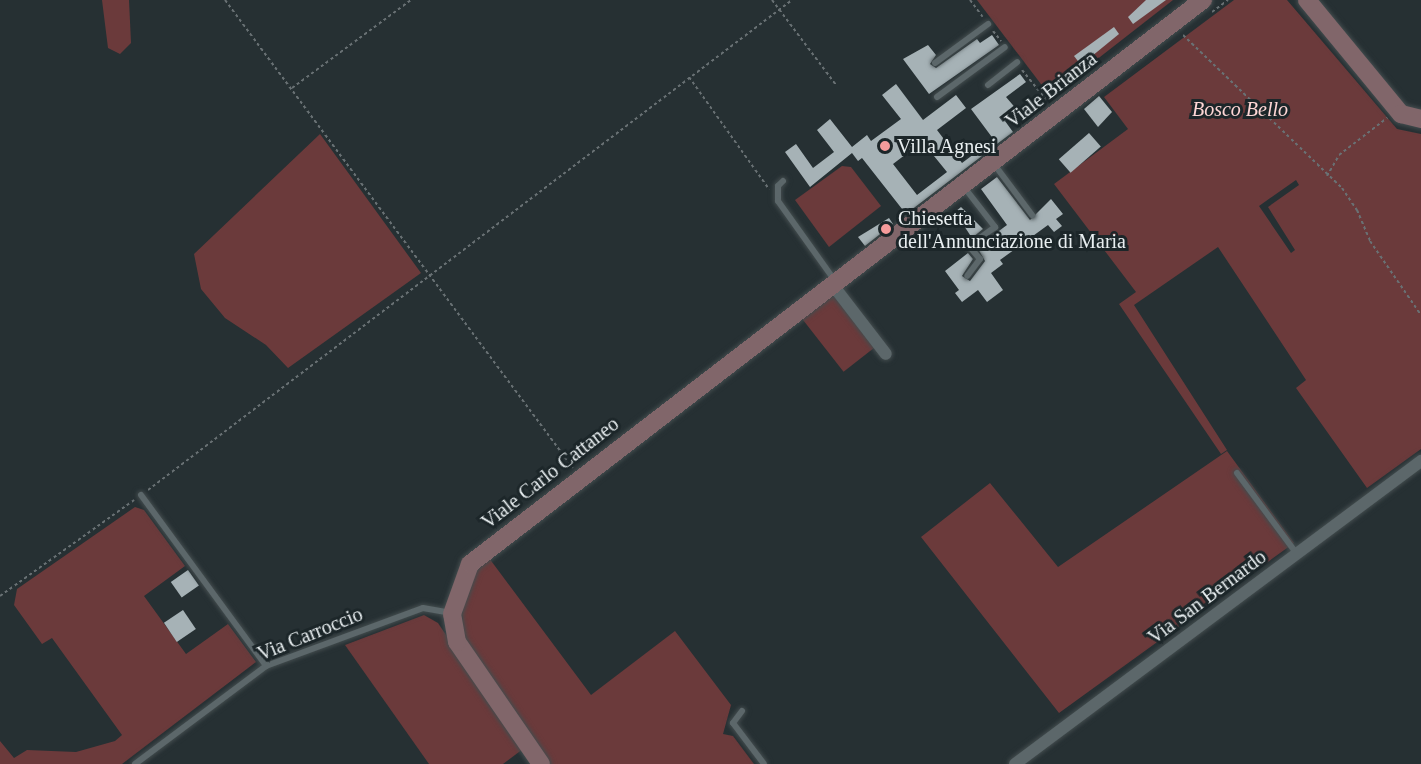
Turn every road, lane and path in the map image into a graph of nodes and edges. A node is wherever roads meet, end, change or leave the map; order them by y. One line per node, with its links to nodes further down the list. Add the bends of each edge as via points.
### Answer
1 (225, 0): 16 (path)
2 (411, 0): 16 (path)
3 (772, 0): 7 (path)
4 (792, 0): 7 (path)
5 (1203, 0): 20 (street, Viale Brianza)
6 (1307, 0): 19 (street, via 1401,114)
7 (779, 9): 13 (path); 14 (path)
8 (988, 24): 12 (lane)
9 (1183, 34): 21 (path, via 1243,97 1286,130)
10 (1005, 46): 17 (lane)
11 (1017, 62): 15 (lane)
12 (935, 63)
13 (689, 77): 24 (path); 26 (path)
14 (836, 85)
15 (988, 85)
16 (292, 88): 26 (path)
17 (937, 97)
18 (1389, 117): 21 (path, via 1339,155)
19 (1421, 119)
20 (993, 164): 23 (street, Viale Brianza); 25 (lane)
21 (1327, 176): 29 (path, via 1358,210 1370,241)
22 (783, 181): 24 (lane, via 778,186)
23 (964, 187): 27 (lane, via 995,226 969,246 980,259); 28 (street, Viale Brianza)
24 (778, 201): 28 (lane)
25 (1032, 215)
26 (428, 274): 33 (path); 34 (path, via 424,282)
27 (967, 276)
28 (836, 281): 30 (street); 33 (street, Viale Carlo Cattaneo)
29 (1421, 315)
30 (886, 354)
31 (1421, 461): 35 (street, Via San Bernardo)
32 (1237, 473): 35 (lane)
33 (580, 477): 37 (street, Viale Carlo Cattaneo, via 470,564)
34 (141, 495): 36 (path); 38 (lane)
35 (1298, 554): 43 (street, Via San Bernardo)
36 (0, 596)
37 (452, 614): 38 (lane, Via Carroccio, via 423,608); 41 (street, via 457,642)
38 (266, 666): 40 (lane, Via Carroccio)
39 (742, 711): 42 (lane, via 733,723)
40 (135, 764)
41 (541, 764)
42 (764, 764)
43 (1015, 764)

